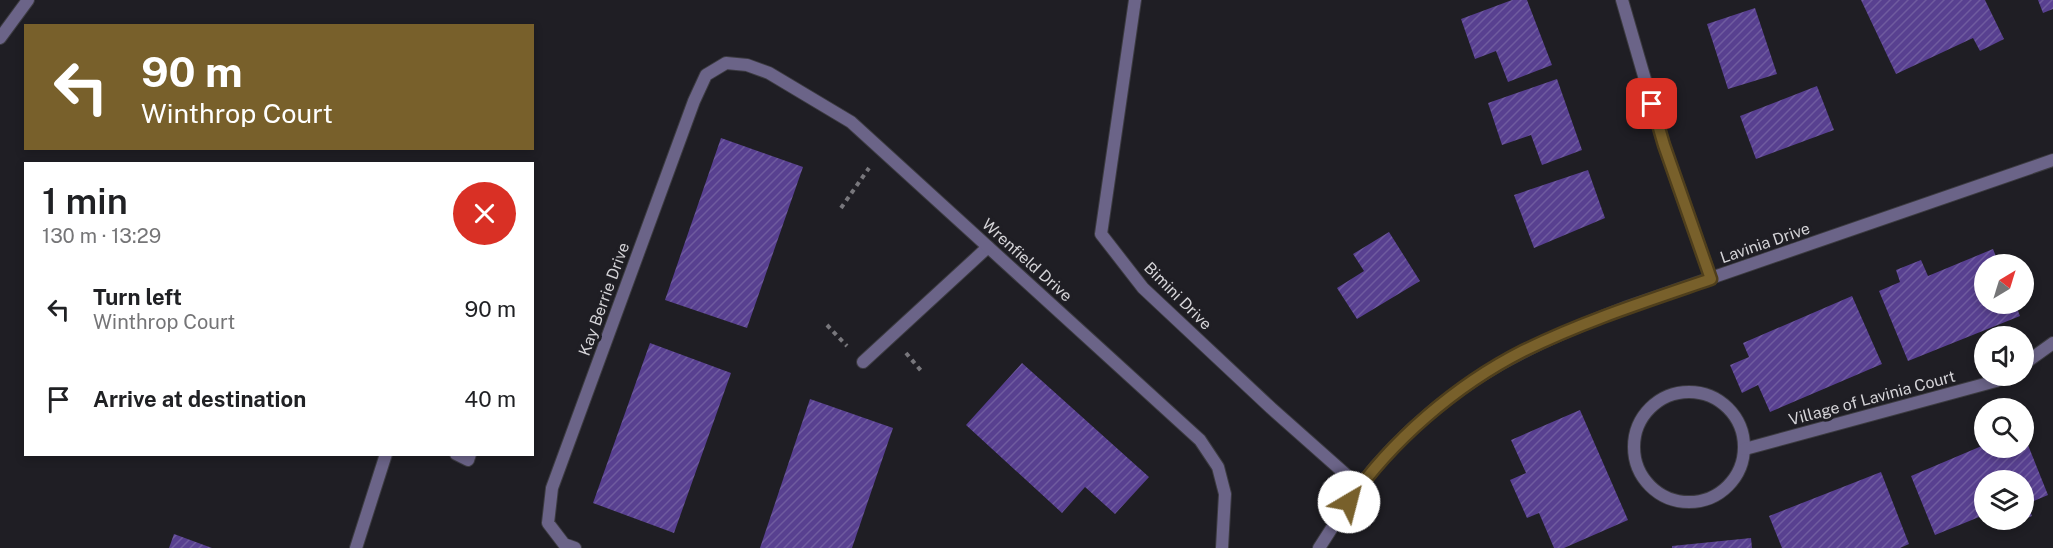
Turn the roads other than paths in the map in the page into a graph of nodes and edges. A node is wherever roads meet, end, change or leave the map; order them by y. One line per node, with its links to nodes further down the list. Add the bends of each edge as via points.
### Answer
1 (28, 0): 4 (street)
2 (1135, 0): 15 (street, Bimini Drive, via 1101,234 1143,288)
3 (1622, 0): 8 (street, via 1664,145)
4 (0, 38)
5 (726, 63): 7 (street, Wrenfield Drive, via 769,73 851,122); 17 (street, Kay Berrie Drive, via 706,75 694,100 552,488 548,524 564,544)
6 (2053, 160): 8 (street, Lavinia Drive)
7 (988, 247): 11 (street); 18 (street, Wrenfield Drive, via 1200,440 1218,467 1225,495)
8 (1711, 279): 15 (street, Lavinia Drive, via 1628,307 1521,352 1434,410 1395,446)
9 (2053, 343): 10 (street)
10 (2034, 357)
11 (863, 362)
12 (1978, 386): 13 (street, Village of Lavinia Court)
13 (1745, 449): 13 (street, via 1742,467 1732,484 1700,502 1680,502 1663,497 1648,485 1634,455 1634,436 1641,418 1654,404 1675,393 1695,391 1720,400 1734,414 1743,431)
14 (385, 456): 16 (street)
15 (1360, 487): 19 (street, Lavinia Drive)
16 (356, 548)
17 (575, 548)
18 (1222, 548)
19 (1319, 548)

